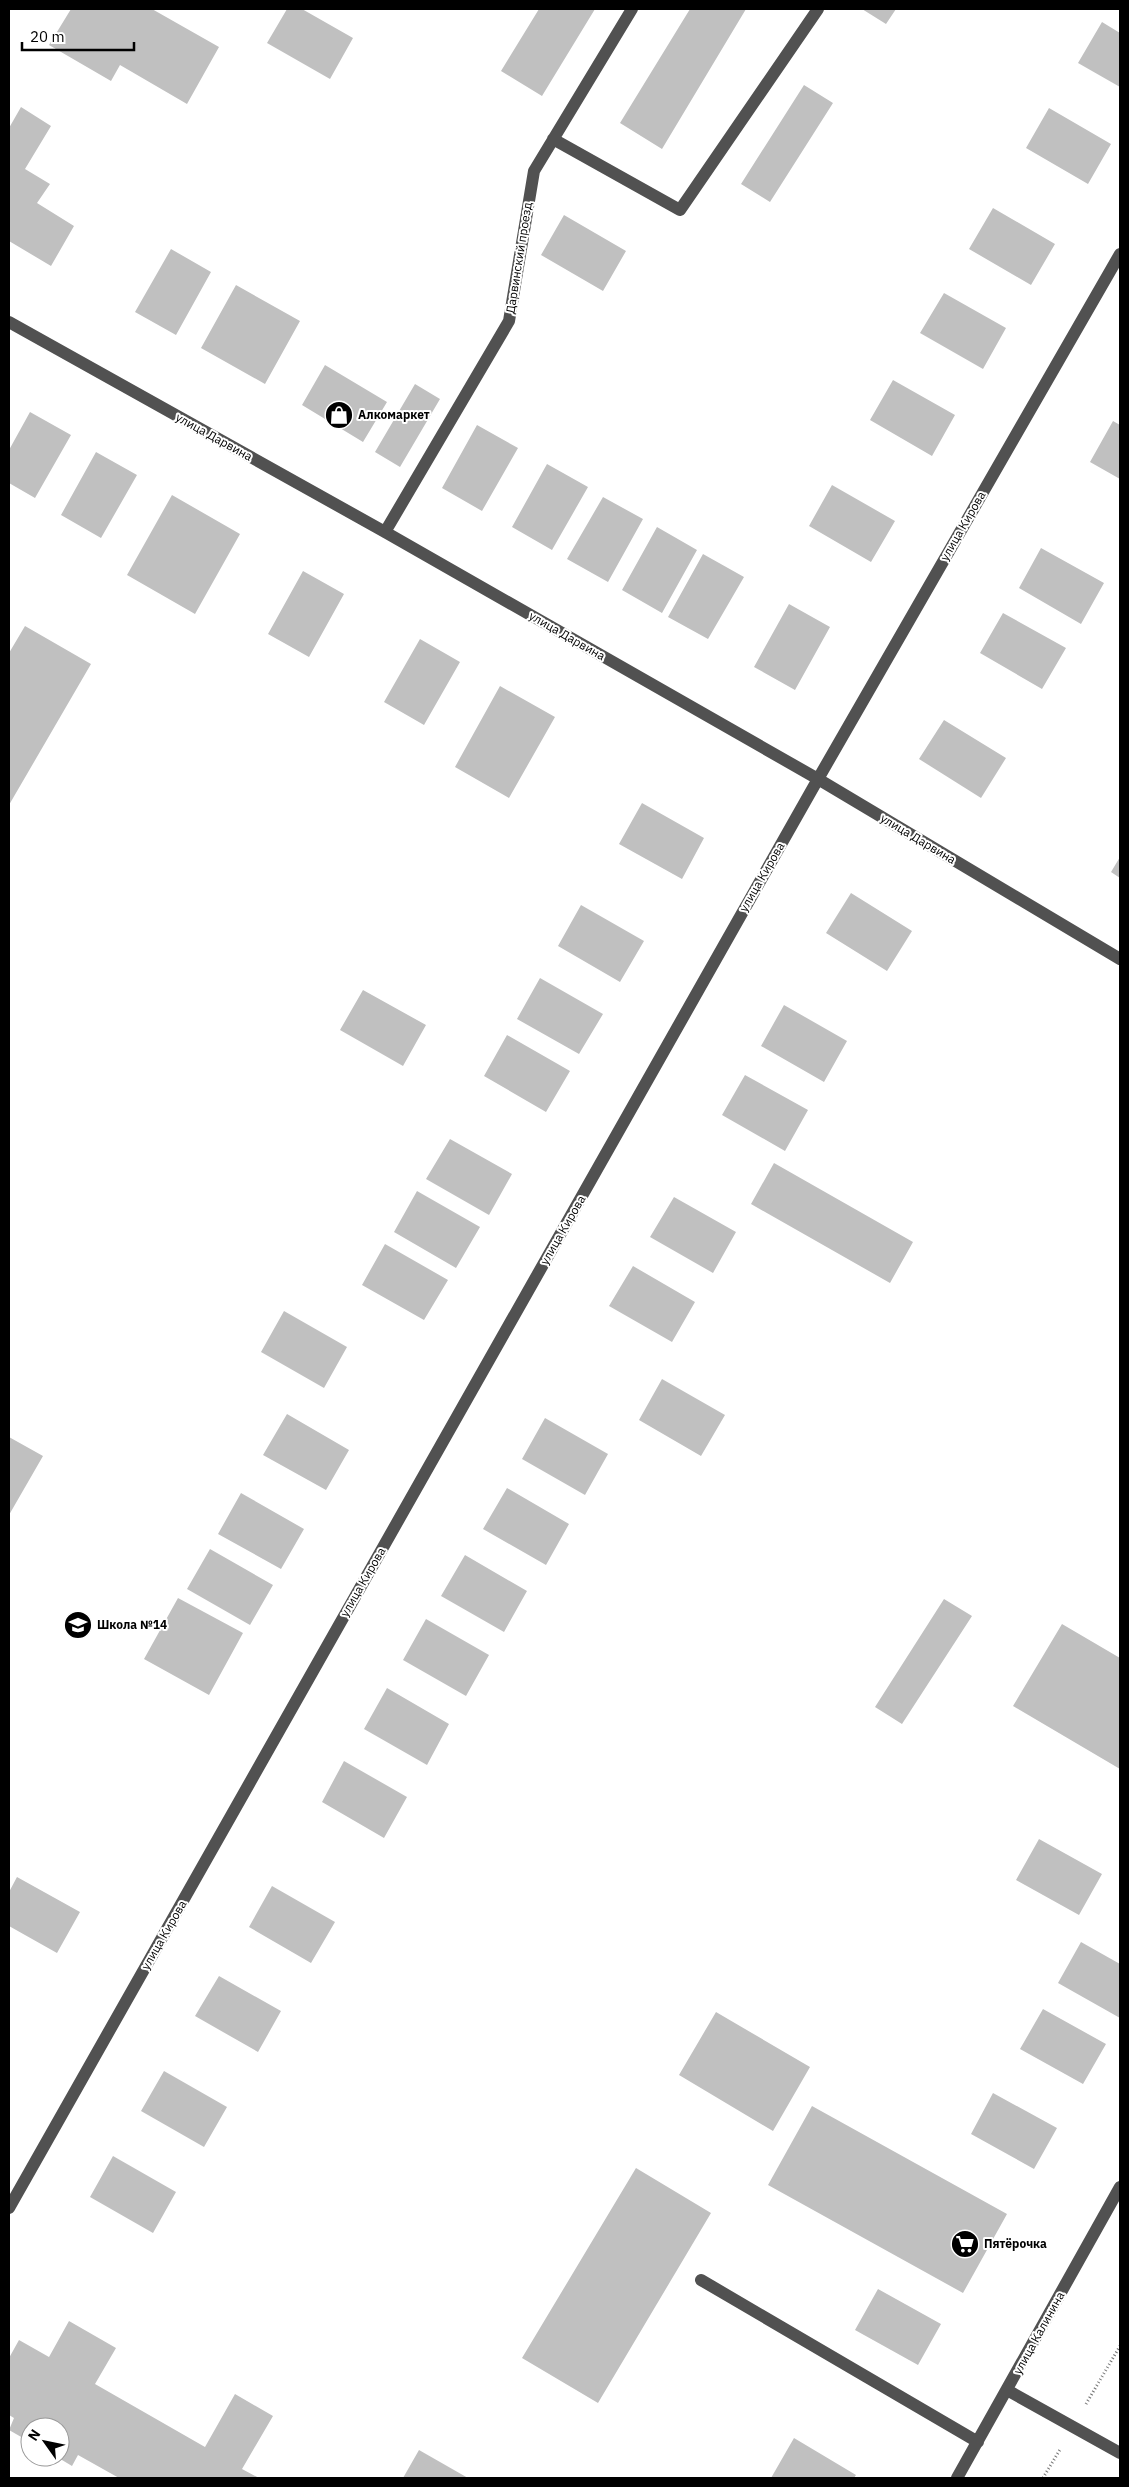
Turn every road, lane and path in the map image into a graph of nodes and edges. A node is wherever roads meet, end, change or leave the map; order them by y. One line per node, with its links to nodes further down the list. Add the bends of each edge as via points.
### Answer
1 (632, 9): 3 (street, Дарвинский проезд)
2 (818, 9): 3 (street, via 680,210)
3 (553, 139): 6 (street, Дарвинский проезд, via 534,171 509,321)
4 (1120, 254): 7 (street, улица Кирова)
5 (9, 322): 6 (street, улица Дарвина)
6 (385, 532): 7 (street, улица Дарвина)
7 (818, 779): 8 (street, улица Дарвина); 10 (street, улица Кирова)
8 (1120, 959)
9 (1120, 2187): 12 (street, улица Калинина)
10 (9, 2208)
11 (701, 2280): 13 (street)
12 (1007, 2390): 13 (street, улица Калинина); 14 (street)
13 (978, 2442): 15 (street, улица Калинина)
14 (1120, 2453)
15 (957, 2478)

